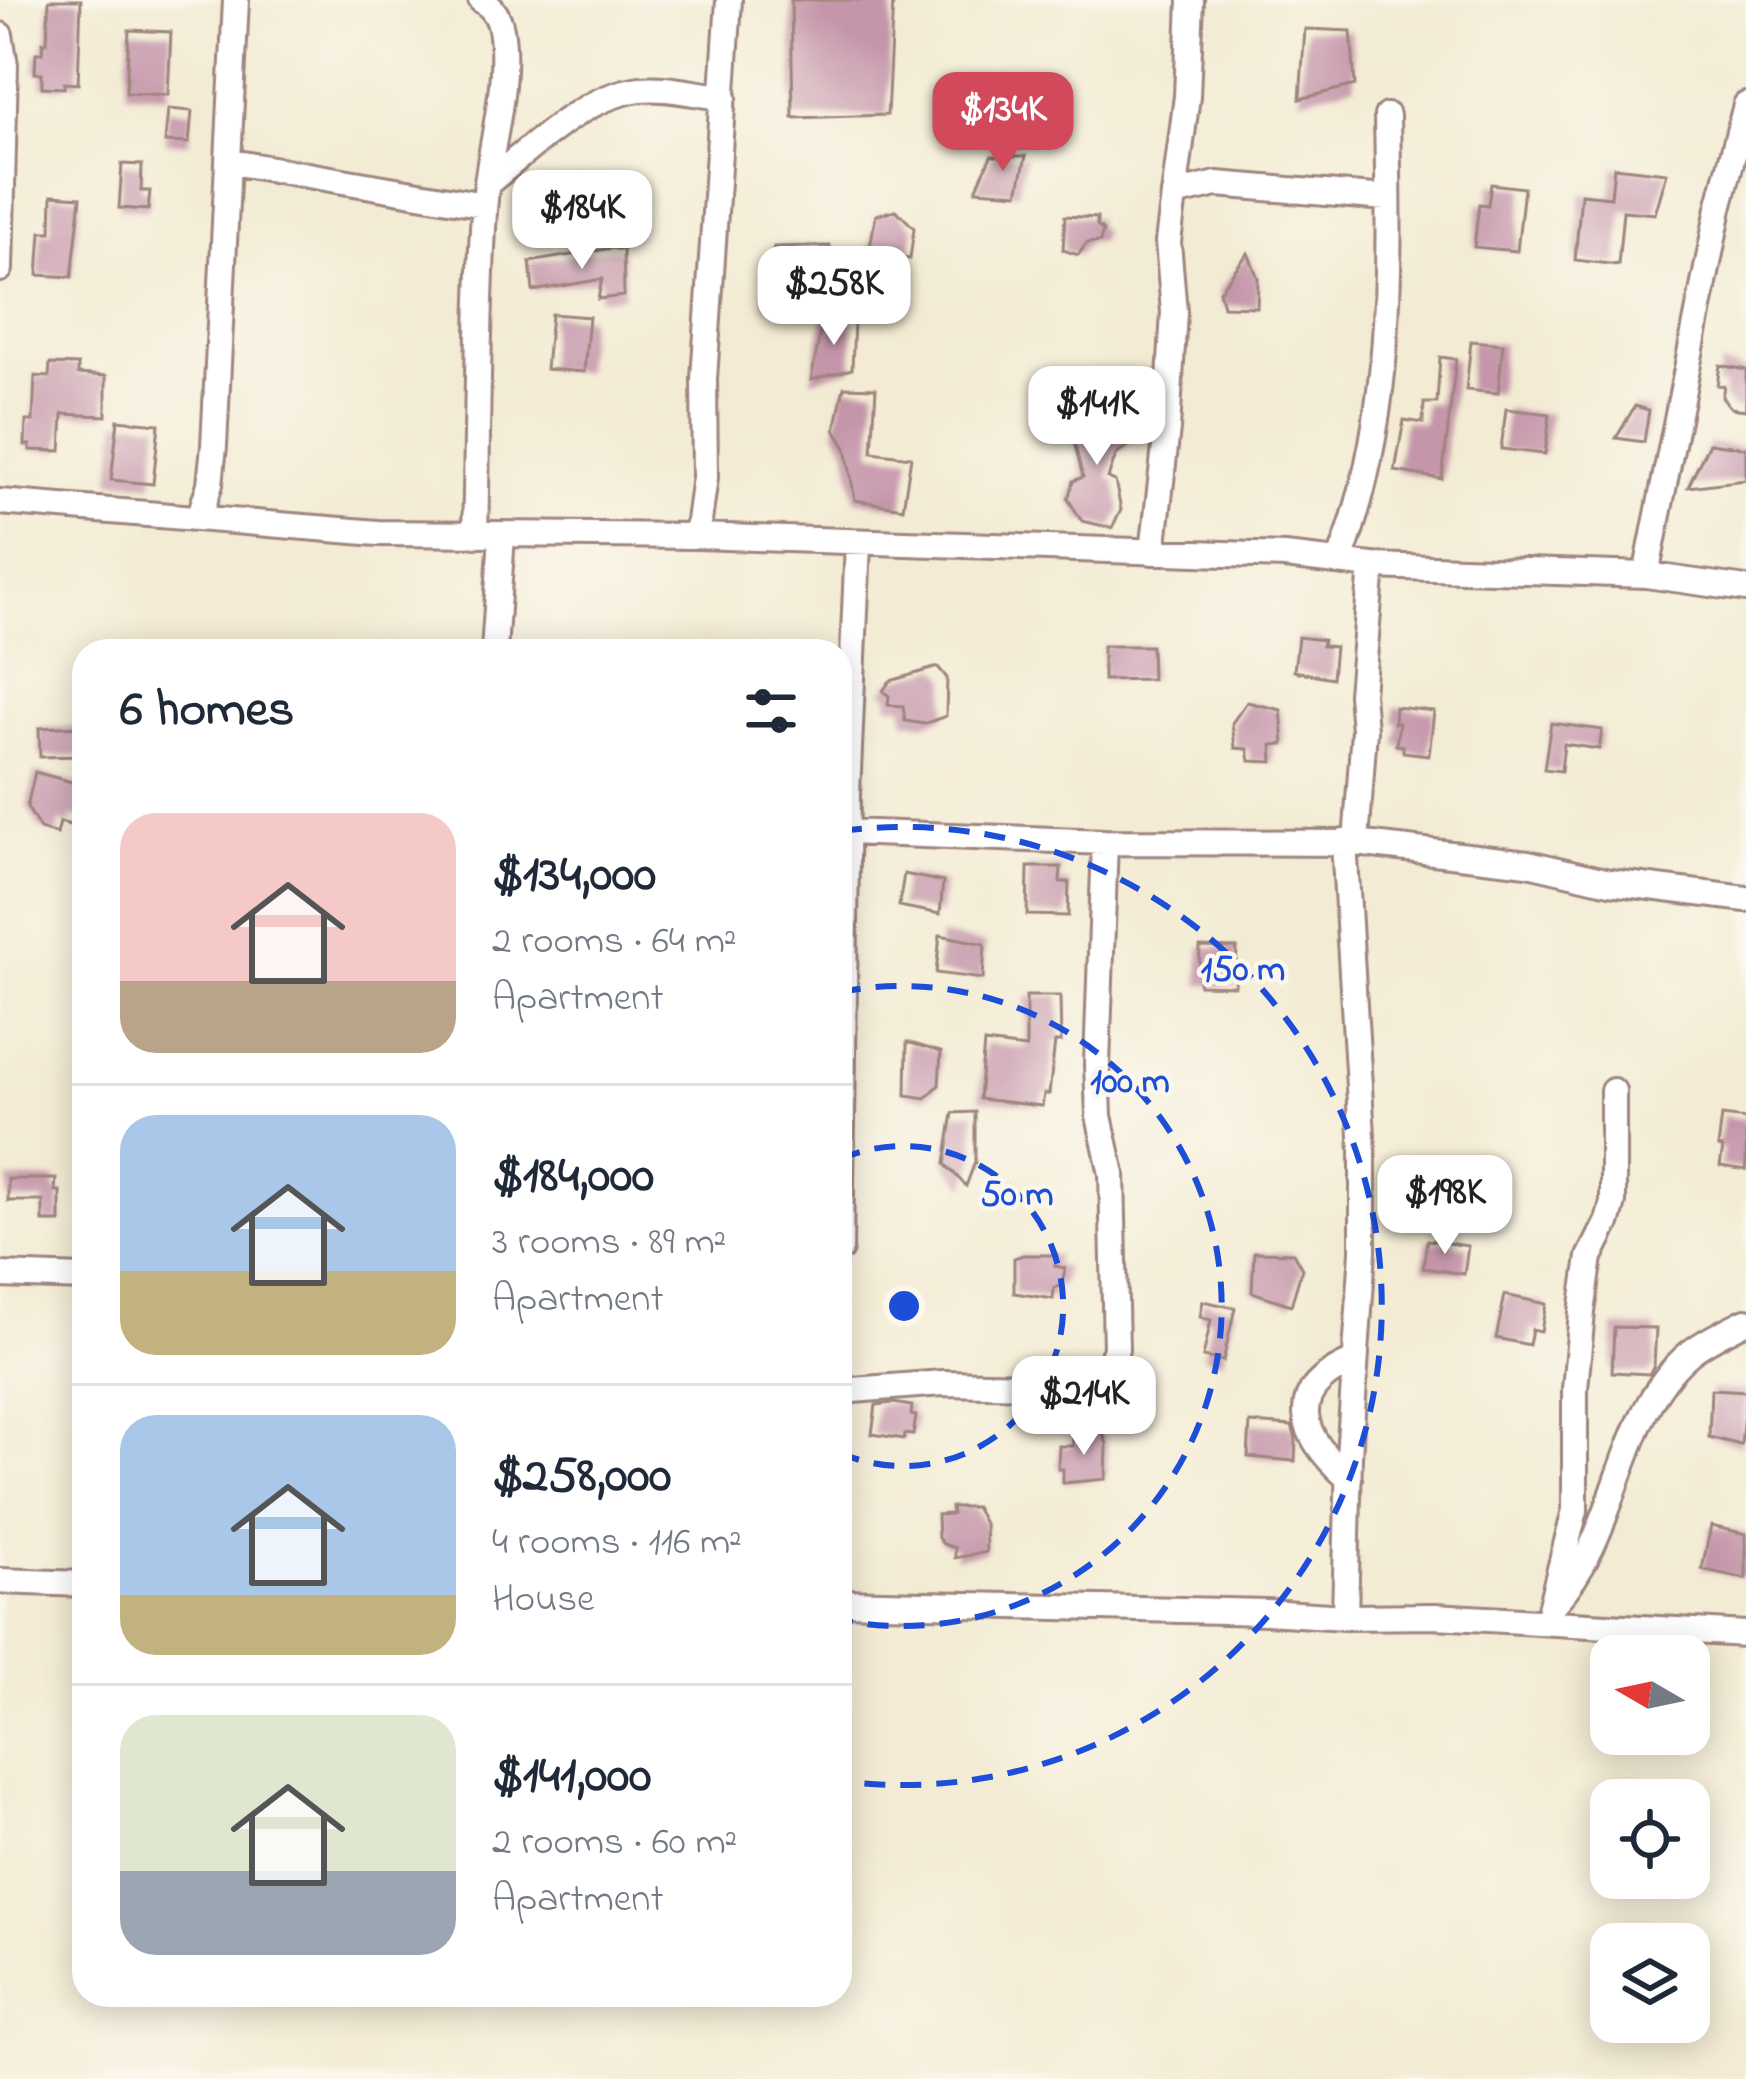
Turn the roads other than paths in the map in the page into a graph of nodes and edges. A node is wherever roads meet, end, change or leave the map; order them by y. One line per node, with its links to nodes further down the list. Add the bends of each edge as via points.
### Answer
1 (236, 0): 10 (street)
2 (481, 0): 11 (street, via 500,22 503,52)
3 (729, 0): 7 (street)
4 (1191, 0): 12 (street)
5 (0, 34): 6 (street)
6 (3, 63): 14 (street)
7 (724, 97): 11 (street, via 620,93 565,121); 19 (street)
8 (1746, 104): 24 (street)
9 (1387, 116): 13 (street)
10 (231, 162): 11 (street); 16 (street, via 214,446)
11 (486, 194): 17 (street)
12 (1174, 194): 13 (street, via 1217,184); 21 (street, via 1172,359)
13 (1385, 198): 22 (street, via 1388,310 1364,494)
14 (0, 269)
15 (0, 502): 16 (street)
16 (199, 518): 17 (street)
17 (475, 535): 18 (street)
18 (502, 536): 19 (street); 26 (street)
19 (697, 536): 20 (street)
20 (859, 544): 21 (street); 27 (street)
21 (1153, 552): 22 (street)
22 (1339, 562): 23 (street)
23 (1372, 566): 24 (street); 30 (street)
24 (1646, 575): 25 (street)
25 (1746, 589)
26 (495, 639)
27 (852, 727)
28 (852, 832): 29 (street)
29 (1105, 842): 30 (street); 37 (street, via 1097,1064 1112,1174 1112,1365 1104,1378 1080,1386)
30 (1350, 843): 31 (street); 36 (street, via 1363,1152)
31 (1746, 898)
32 (1613, 1091): 42 (street, via 1612,1202 1586,1277 1574,1510)
33 (0, 1275): 34 (street)
34 (72, 1278)
35 (1746, 1321): 42 (street, via 1689,1354 1664,1384 1628,1453 1591,1555)
36 (1354, 1361): 38 (street); 38 (street, via 1319,1382 1305,1416 1310,1438)
37 (852, 1390)
38 (1349, 1479): 43 (street)
39 (0, 1581): 40 (street)
40 (72, 1584)
41 (852, 1602): 43 (street)
42 (1550, 1613): 43 (street); 44 (street)
43 (1345, 1618)
44 (1746, 1634)

